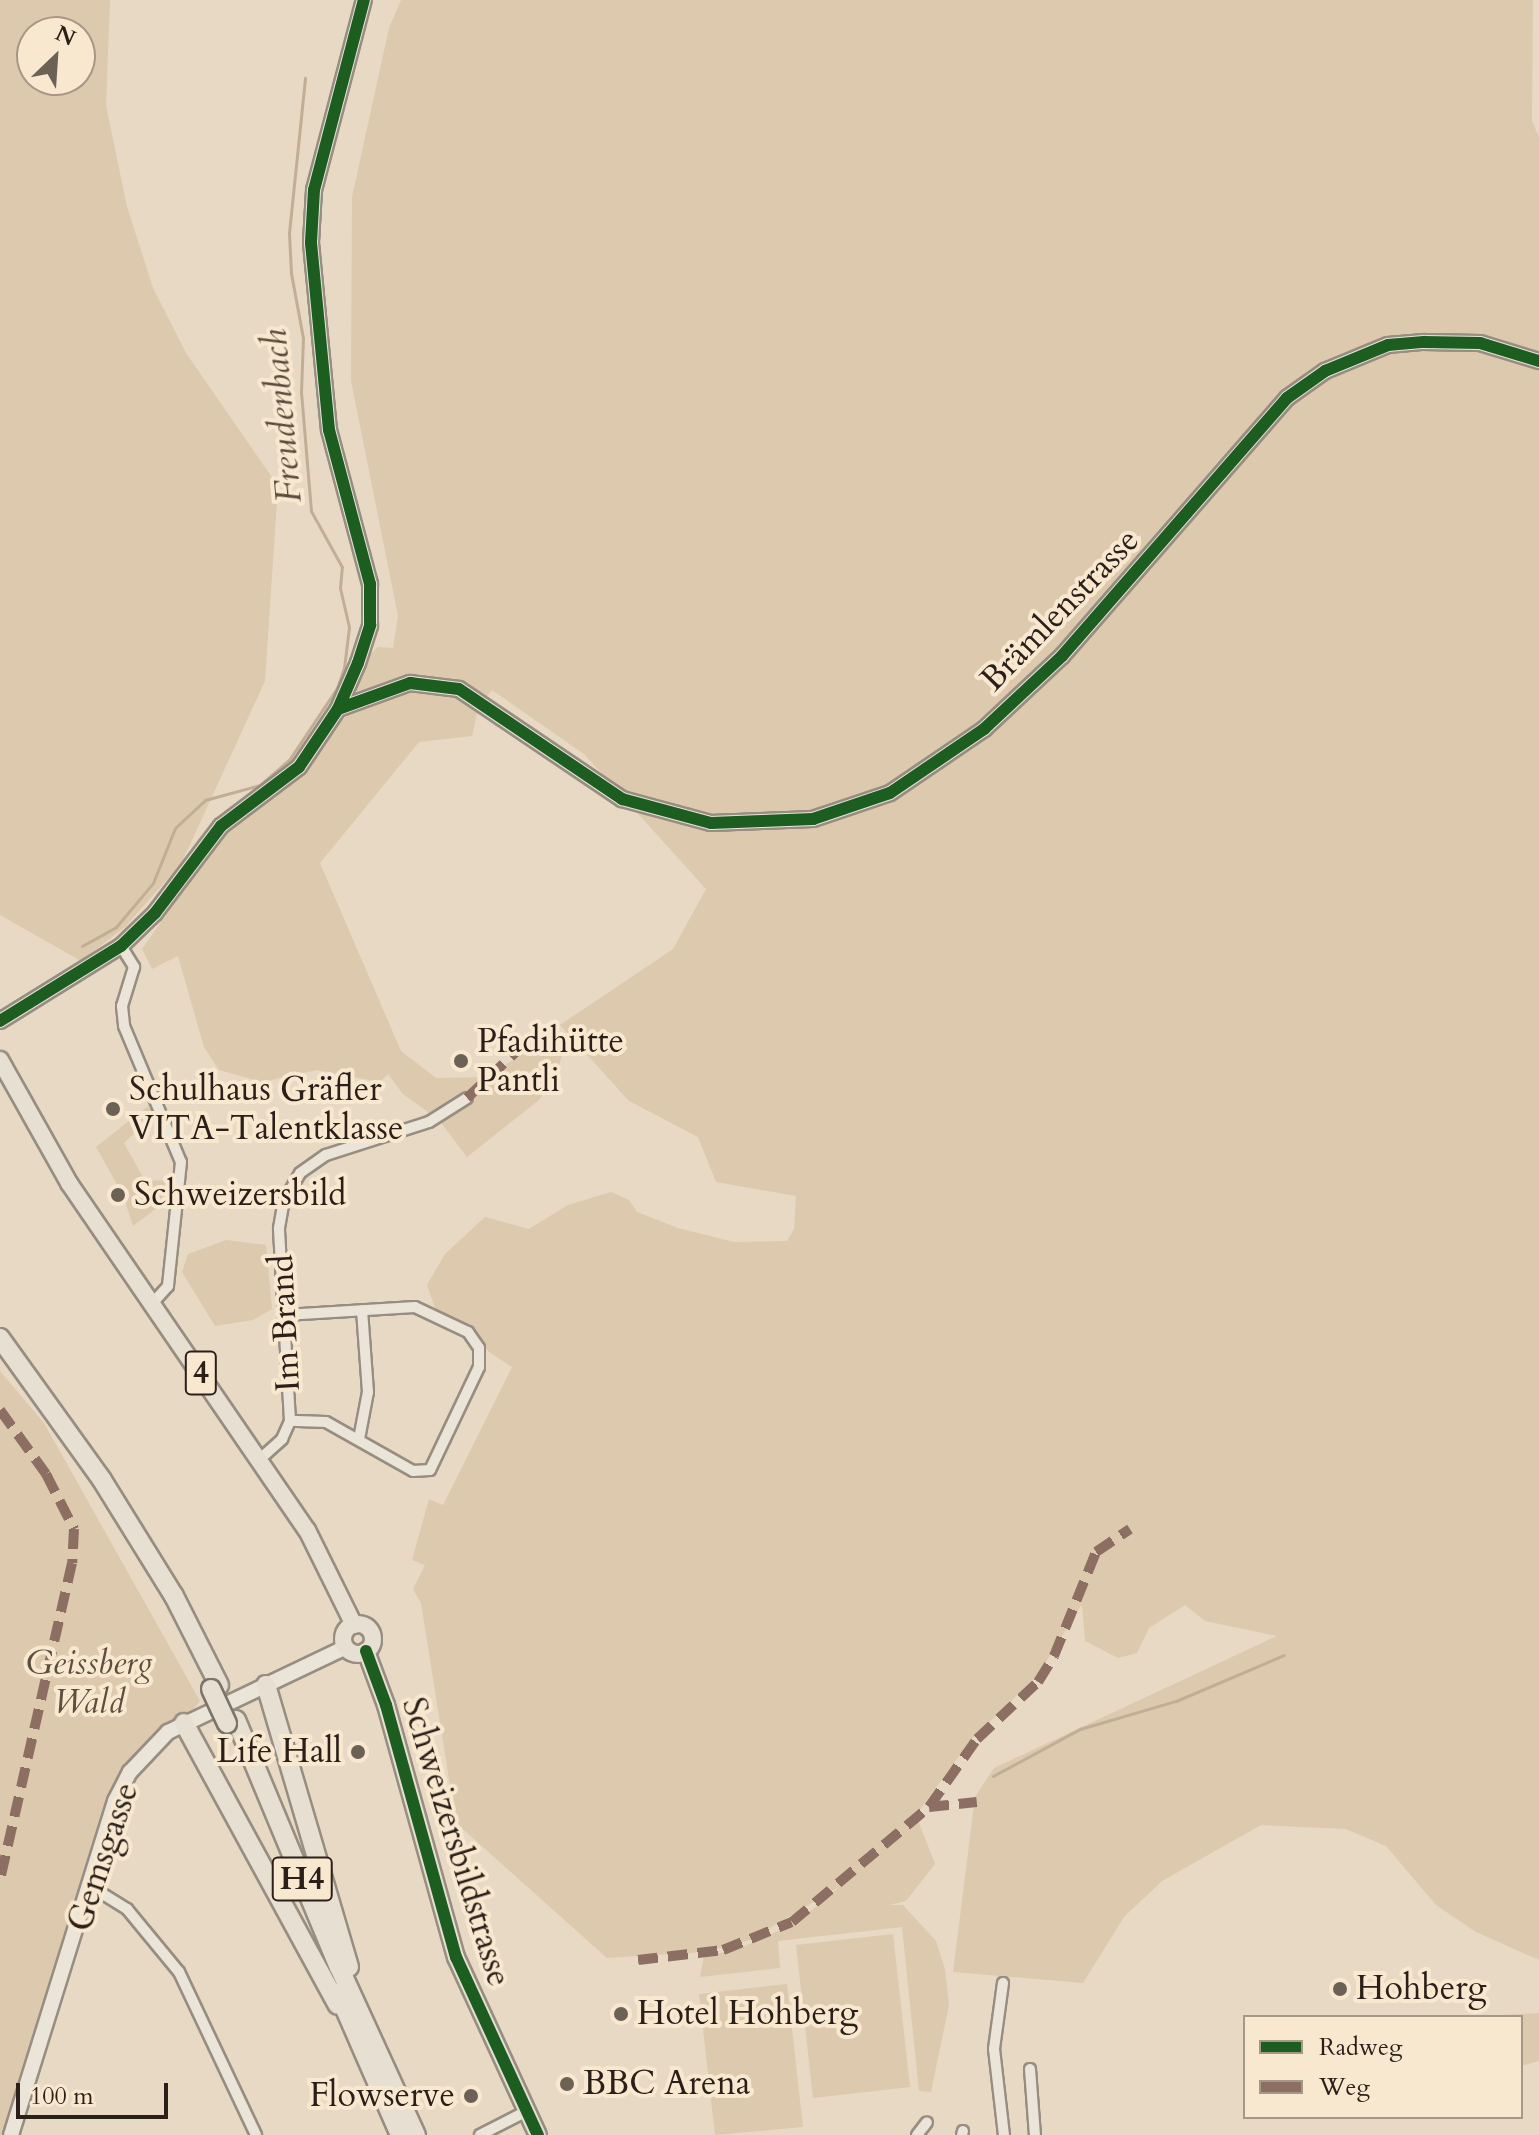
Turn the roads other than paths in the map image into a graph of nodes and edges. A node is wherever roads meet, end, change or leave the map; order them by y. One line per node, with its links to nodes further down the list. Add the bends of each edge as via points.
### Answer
1 (364, 0): 3 (street, via 314,190 311,242 329,430 370,584 370,625)
2 (1539, 361): 3 (street, Brämlenstrasse, via 1480,343 1424,342 1388,345 1325,371 1287,398 1062,656 984,729 864,805 813,819 711,823 622,799 459,689 410,683 372,692)
3 (338, 709): 4 (street, via 299,767 221,826 155,913)
4 (121, 946): 5 (street); 8 (street, via 134,967 122,1006 124,1026 181,1162 168,1286)
5 (0, 1021)
6 (0, 1060): 8 (main road, 4, via 69,1183)
7 (467, 1098): 10 (street, Im Brand, via 429,1122 326,1155 300,1173 284,1201 279,1228)
8 (152, 1304): 14 (main road, 4)
9 (362, 1310): 10 (street); 13 (street, via 368,1392); 13 (street, via 415,1307 437,1314 468,1332 479,1348 479,1367 430,1470 413,1471)
10 (285, 1315): 12 (street, Im Brand)
11 (0, 1338): 22 (highway, H4, via 80,1447 151,1560 231,1722)
12 (290, 1421): 13 (street, via 326,1422); 14 (street, Im Brand, via 282,1439)
13 (359, 1439)
14 (260, 1459): 15 (main road, 4, via 333,1573)
15 (354, 1625): 16 (main road, via 344,1634); 17 (main road, 4, via 372,1634)
16 (346, 1647): 17 (main road); 18 (street, Gemsgasse)
17 (366, 1651): 24 (main road, Schweizersbildstrasse / 4, via 456,1957)
18 (266, 1685): 19 (street, Gemsgasse); 22 (highway)
19 (184, 1723): 20 (street, Gemsgasse, via 154,1744 121,1787); 22 (highway)
20 (90, 1886): 26 (street, Gemsgasse); 27 (street, via 127,1909 179,1972)
21 (1003, 1983): 33 (street, via 994,2049)
22 (364, 2038): 28 (highway, H4); 29 (highway, H4)
23 (1030, 2069): 34 (street)
24 (525, 2112): 30 (street); 31 (main road, Schweizersbildstrasse / 4)
25 (927, 2122): 32 (street)
26 (11, 2135)
27 (256, 2135)
28 (400, 2135)
29 (416, 2135)
30 (480, 2135)
31 (538, 2135)
32 (917, 2135)
33 (1004, 2135)
34 (1035, 2135)

